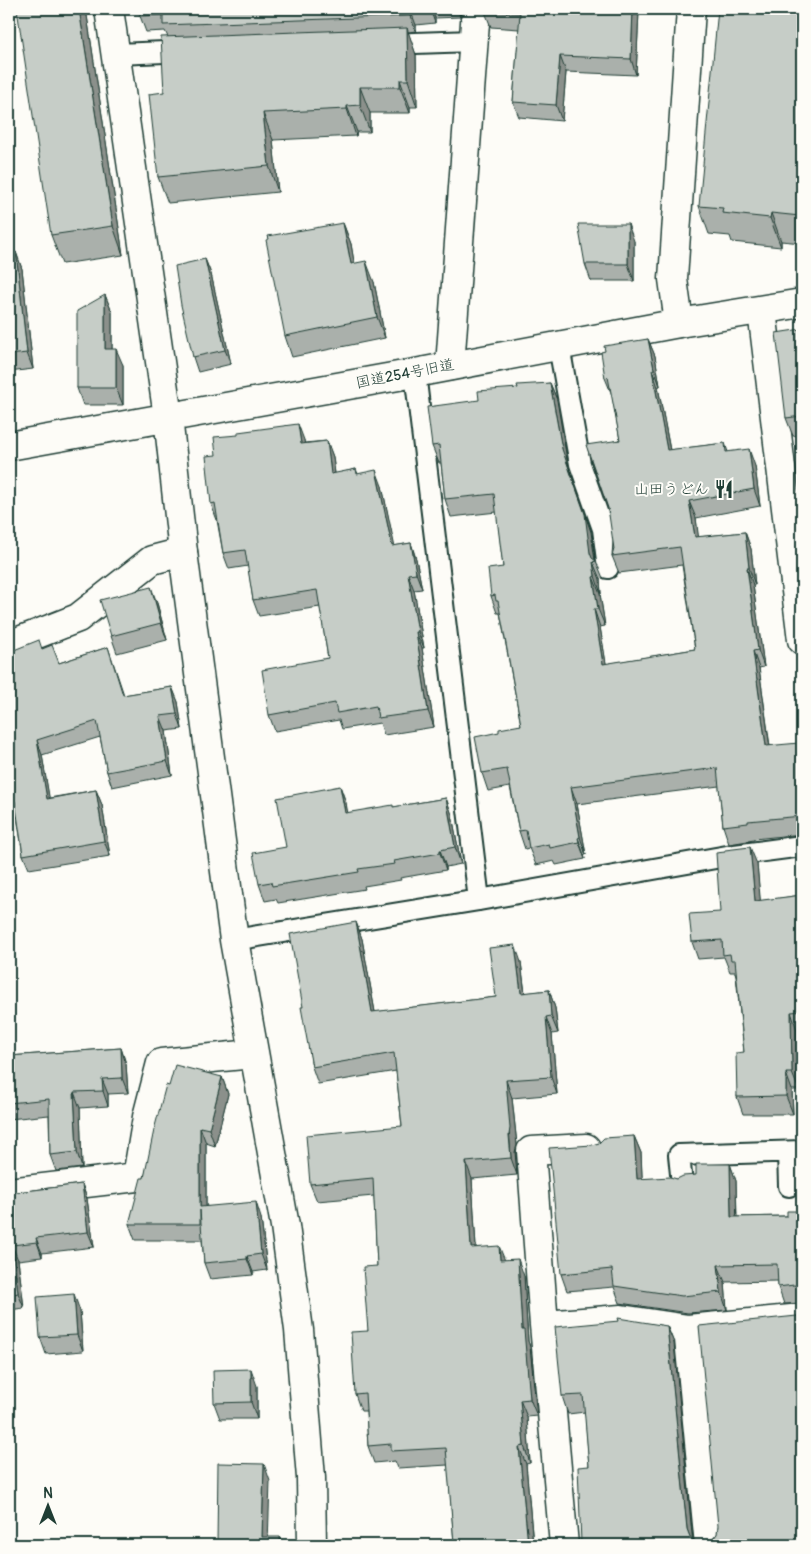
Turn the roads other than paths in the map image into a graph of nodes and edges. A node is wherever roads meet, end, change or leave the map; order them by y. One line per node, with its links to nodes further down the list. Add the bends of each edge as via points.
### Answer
1 (109, 9): 7 (street)
2 (476, 9): 4 (street)
3 (691, 9): 10 (street, via 673,279)
4 (474, 41): 5 (lane); 12 (street)
5 (364, 45)
6 (206, 51): 7 (lane)
7 (117, 54): 14 (street)
8 (802, 303): 9 (street, 国道254号旧道)
9 (762, 310): 10 (street, 国道254号旧道); 18 (street)
10 (679, 323): 11 (street, 国道254号旧道)
11 (559, 346): 12 (street, 国道254号旧道); 17 (lane, via 580,464 603,528)
12 (450, 366): 13 (street, 国道254号旧道)
13 (415, 373): 14 (street, 国道254号旧道); 21 (lane)
14 (168, 417): 15 (street, 国道254号旧道); 16 (street)
15 (9, 446)
16 (183, 552): 19 (street, via 152,560 78,618); 22 (street)
17 (608, 568)
18 (802, 640)
19 (9, 645)
20 (802, 846): 21 (lane, via 727,856)
21 (480, 900): 22 (lane)
22 (234, 940): 23 (street)
23 (253, 1054): 28 (street, via 161,1062 137,1177); 32 (street, via 285,1226 299,1330 311,1478)
24 (597, 1147): 30 (street, via 532,1151)
25 (795, 1151): 26 (lane, via 679,1155); 27 (lane)
26 (682, 1184)
27 (789, 1186)
28 (9, 1192)
29 (802, 1318): 31 (street)
30 (544, 1325): 31 (street, via 621,1319); 33 (street)
31 (688, 1329): 34 (street)
32 (312, 1545)
33 (564, 1545)
34 (709, 1545)

